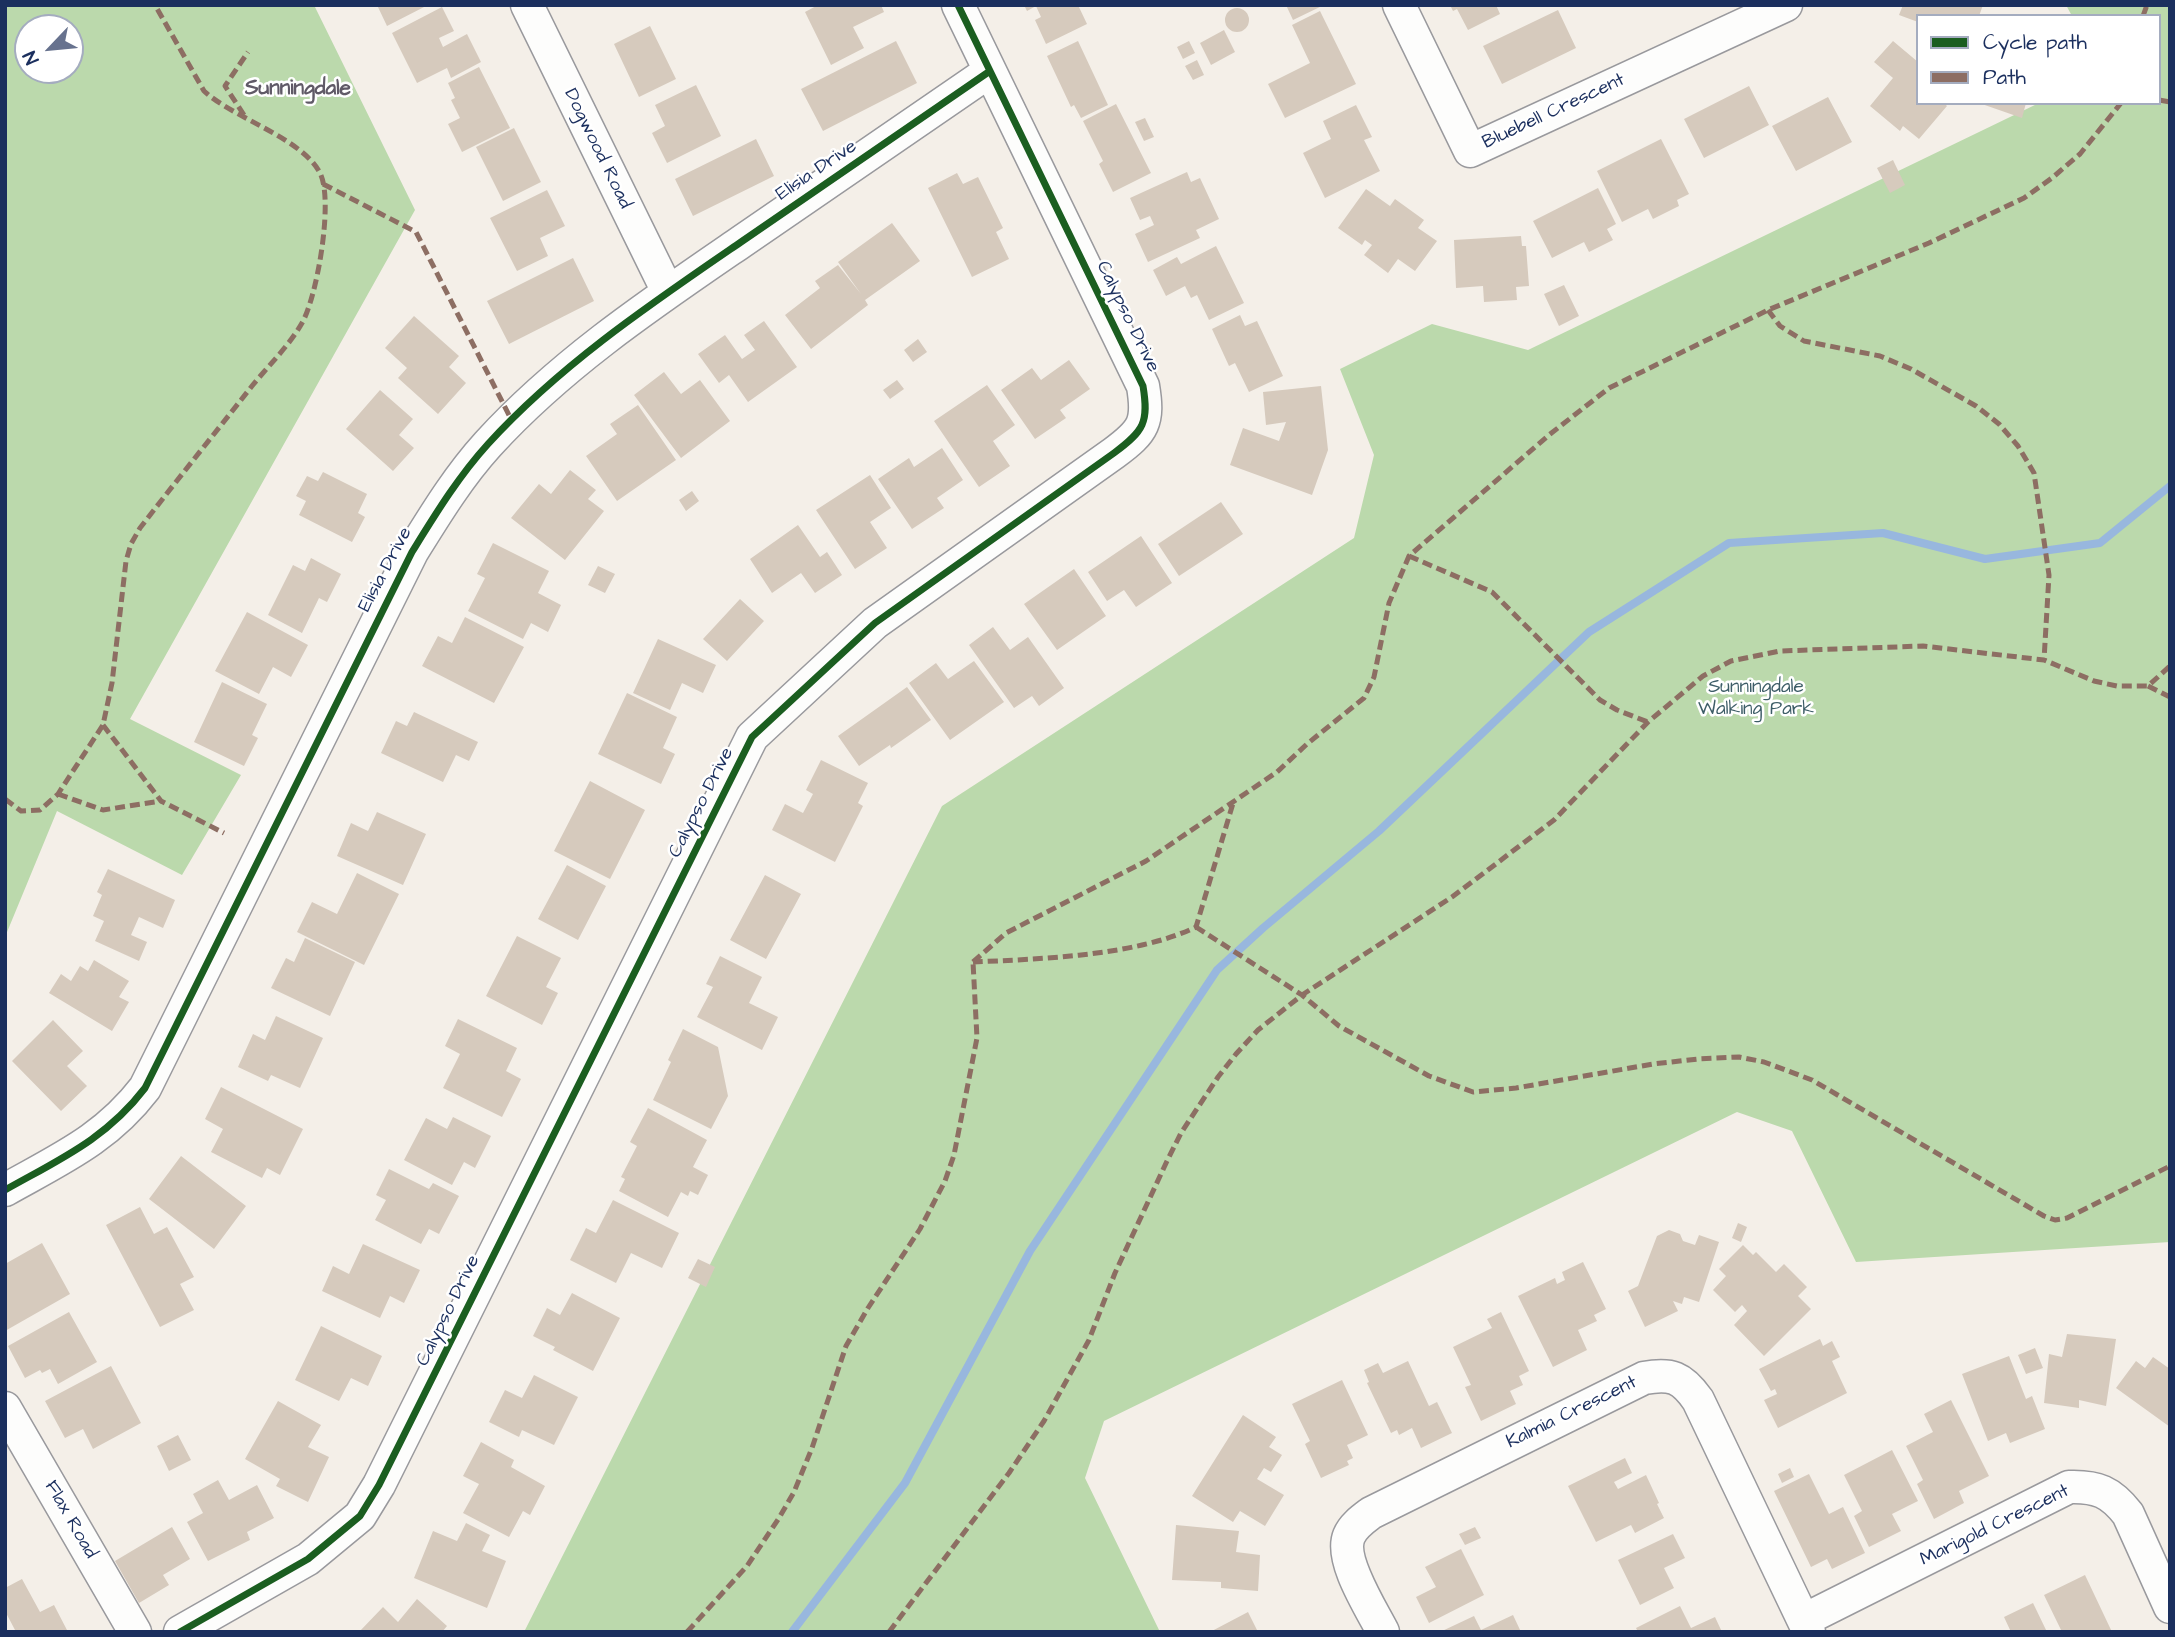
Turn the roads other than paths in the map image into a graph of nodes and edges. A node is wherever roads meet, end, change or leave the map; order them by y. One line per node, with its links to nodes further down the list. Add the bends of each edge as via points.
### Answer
1 (527, 5): 6 (street, Dogwood Road)
2 (958, 5): 5 (street, Calypso Drive)
3 (1399, 5): 4 (street, Bluebell Crescent, via 1470,151)
4 (1786, 5)
5 (990, 71): 6 (street, Elisia Drive); 12 (street, Calypso Drive, via 1143,386 1147,409 1142,428 1122,447 875,623 752,737 360,1516 308,1559)
6 (668, 292): 7 (street, Elisia Drive, via 549,384 459,479 412,552 145,1088 112,1125)
7 (5, 1190)
8 (5, 1408): 11 (street, Flax Road)
9 (2170, 1607): 10 (street, Marigold Crescent, via 2128,1514 2105,1491 2089,1486 2070,1487)
10 (1807, 1626): 13 (street, Kalmia Crescent, via 1698,1400 1689,1386 1660,1375 1644,1378 1486,1455 1371,1513 1358,1524 1349,1537 1347,1552)
11 (135, 1632)
12 (180, 1632)
13 (1383, 1632)

